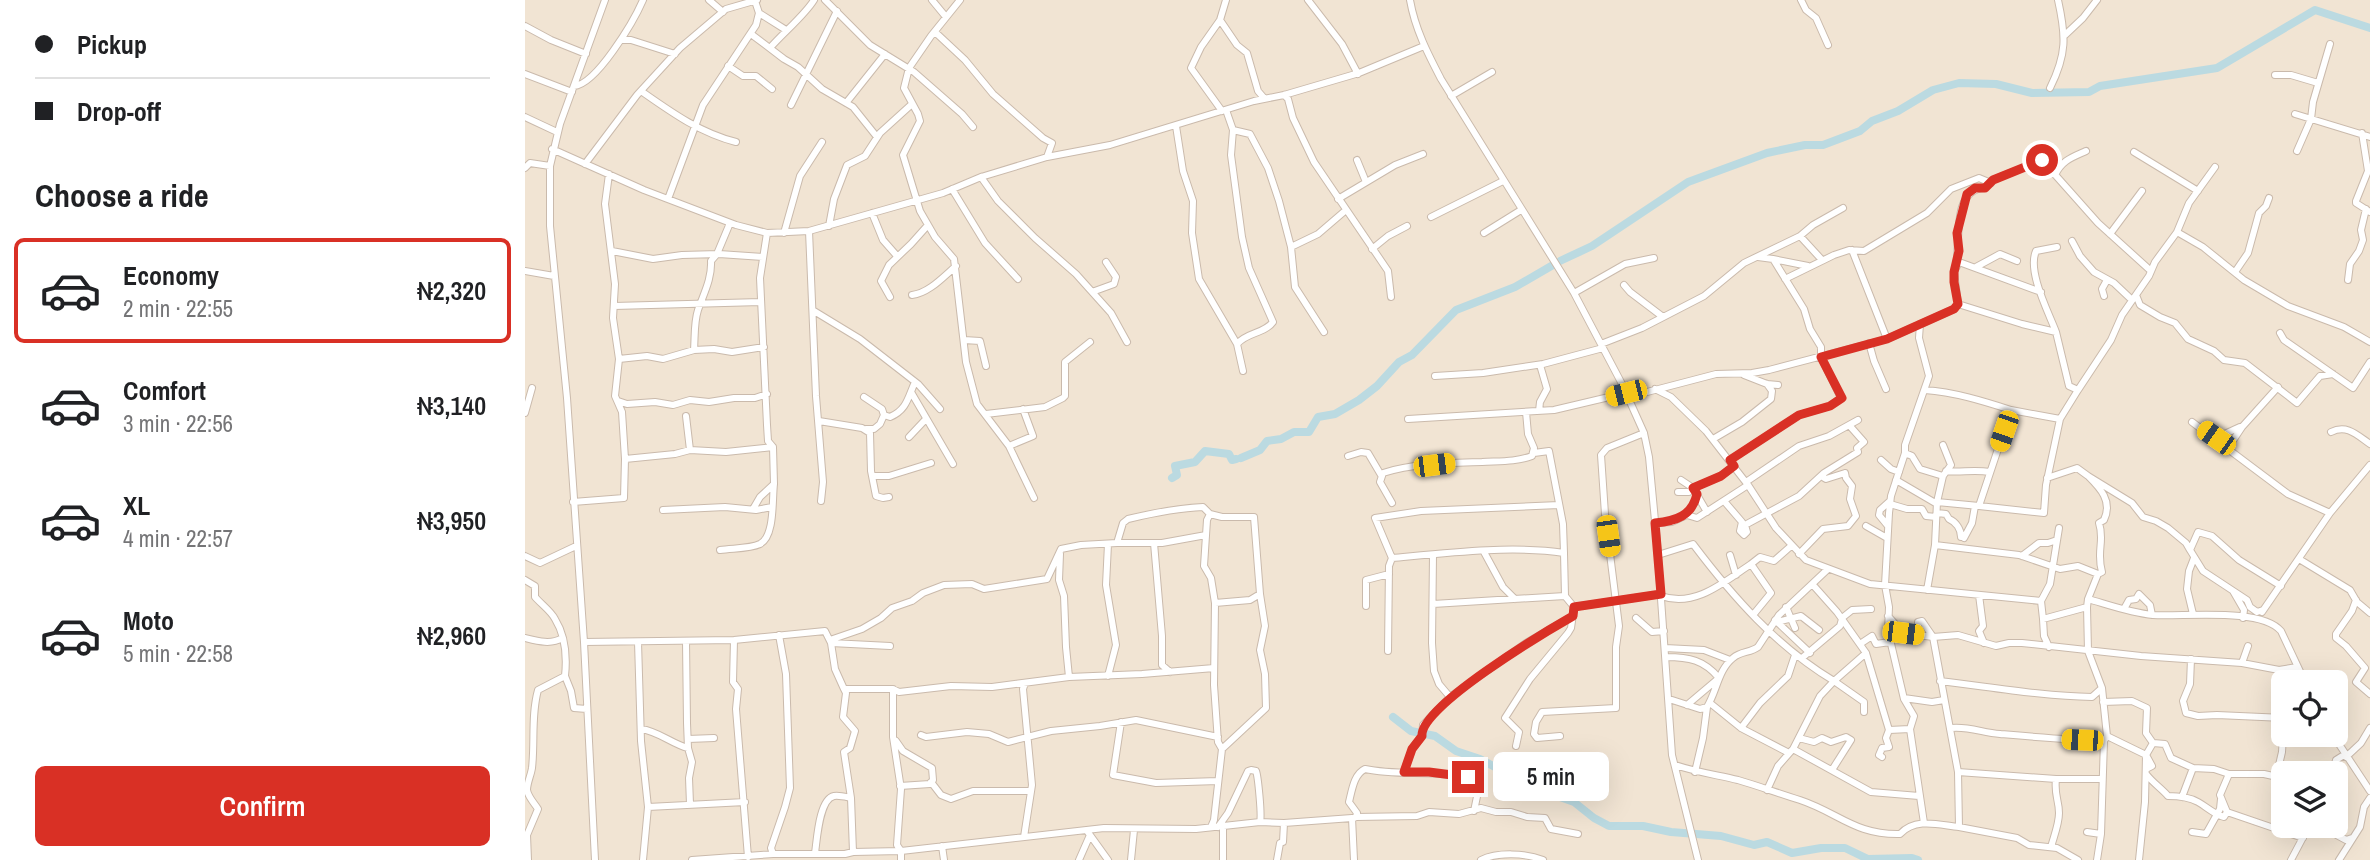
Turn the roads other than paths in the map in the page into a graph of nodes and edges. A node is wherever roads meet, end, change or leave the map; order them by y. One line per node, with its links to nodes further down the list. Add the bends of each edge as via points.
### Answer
1 (594, 0): 15 (street)
2 (643, 0): 26 (street)
3 (709, 0): 17 (street)
4 (814, 0): 22 (street)
5 (825, 0): 16 (street)
6 (932, 0): 19 (street)
7 (960, 0): 19 (street)
8 (1226, 0): 20 (street)
9 (1308, 0): 39 (street, via 1342,44)
10 (1410, 0): 29 (street)
11 (1801, 0): 28 (street)
12 (2058, 0): 25 (street)
13 (2097, 0): 25 (street)
14 (756, 1): 17 (street); 18 (street)
15 (604, 3): 31 (street)
16 (837, 11): 33 (street, via 865,41); 38 (street)
17 (723, 12): 32 (street)
18 (759, 13): 22 (street); 24 (street)
19 (946, 17): 23 (street)
20 (1220, 20): 48 (street, via 1247,53); 52 (street, via 1191,68)
21 (525, 26): 31 (street)
22 (786, 30): 30 (street)
23 (935, 32): 35 (street); 71 (street, via 993,94 1052,143)
24 (751, 34): 30 (street); 34 (street)
25 (2065, 35): 42 (street, via 2063,57)
26 (621, 40): 32 (street); 43 (street, via 588,82)
27 (2330, 44): 41 (street)
28 (1828, 45)
29 (1424, 46): 39 (street); 47 (street)
30 (771, 48): 38 (street)
31 (586, 54): 43 (street)
32 (675, 54): 45 (street)
33 (885, 54): 35 (street); 49 (street)
34 (728, 66): 44 (street, via 743,76 756,76); 57 (street, via 703,106)
35 (909, 68): 50 (street, via 904,88); 58 (street)
36 (1492, 72): 47 (street)
37 (525, 74): 43 (street)
38 (804, 74): 49 (street); 51 (street)
39 (1357, 74): 46 (street)
40 (2275, 75): 41 (street)
41 (2318, 83): 55 (street)
42 (2050, 88)
43 (573, 89): 60 (street)
44 (772, 89)
45 (641, 91): 57 (street); 73 (street)
46 (1284, 95): 48 (street); 90 (street, via 1314,162)
47 (1451, 96): 82 (street)
48 (1263, 98): 52 (street)
49 (846, 103): 62 (street)
50 (912, 104): 62 (street); 91 (street, via 919,127 903,155)
51 (791, 105)
52 (1224, 111): 56 (street); 59 (street)
53 (2295, 114): 55 (street)
54 (525, 117): 60 (street)
55 (2311, 119): 61 (street); 67 (street)
56 (1176, 126): 71 (street); 163 (street, via 1193,201 1199,279)
57 (696, 127): 64 (street); 89 (street)
58 (973, 127)
59 (1233, 130): 110 (street, via 1255,140); 163 (street, via 1231,155 1240,226 1249,268 1273,322)
60 (557, 132): 66 (street)
61 (2362, 133): 63 (street); 95 (street, via 2368,171 2356,203)
62 (877, 137): 100 (street, via 865,156 845,169)
63 (2370, 137)
64 (736, 142)
65 (821, 142): 105 (street, via 800,176)
66 (552, 149): 73 (street); 75 (street)
67 (2297, 150)
68 (2086, 151): 77 (street)
69 (2134, 152): 87 (street)
70 (1423, 154): 83 (street)
71 (1047, 158): 81 (street)
72 (1357, 160): 83 (street)
73 (585, 163): 79 (street)
74 (527, 164): 75 (street)
75 (550, 166): 131 (street)
76 (2048, 167): 77 (street); 80 (street); 84 (street, via 2039,160)
77 (2059, 167): 80 (street)
78 (2215, 167): 87 (street)
79 (609, 174): 89 (street); 114 (street, via 605,204)
80 (2055, 175): 107 (street)
81 (981, 177): 85 (street); 137 (street, via 997,201)
82 (1503, 181): 94 (street); 97 (street)
83 (1366, 182): 90 (street)
84 (1991, 183): 113 (street, via 1979,178 1951,189 1927,213 1892,236 1864,251); 126 (street, via 1967,194 1957,233)
85 (952, 189): 91 (street); 132 (street, via 985,243)
86 (2142, 191): 107 (street)
87 (2198, 191): 103 (street)
88 (2269, 198): 130 (street, via 2259,213 2248,253)
89 (668, 199): 98 (street)
90 (1338, 199): 93 (street)
91 (915, 201): 96 (street); 99 (street)
92 (1843, 208): 108 (street)
93 (1346, 209): 110 (street, via 1318,234); 112 (street)
94 (1521, 210): 106 (street); 139 (street)
95 (2368, 210): 135 (street)
96 (872, 213): 100 (street); 116 (street, via 883,240)
97 (1431, 217)
98 (730, 223): 104 (street); 115 (street)
99 (928, 225): 116 (street); 124 (street)
100 (828, 226): 102 (street)
101 (1407, 226): 112 (street)
102 (809, 231): 105 (street); 149 (street)
103 (2178, 232): 129 (street); 130 (street)
104 (768, 233): 105 (street); 117 (street)
105 (785, 233)
106 (1484, 233)
107 (2111, 234): 129 (street)
108 (1800, 236): 119 (street); 121 (street)
109 (2073, 241): 134 (street, via 2080,256)
110 (1291, 247): 152 (street, via 1295,287)
111 (2057, 247): 138 (street, via 2038,250 2034,256)
112 (1372, 249): 143 (street, via 1388,271)
113 (1852, 250): 121 (street); 157 (street)
114 (612, 251): 115 (street, via 653,259); 148 (street)
115 (717, 254): 117 (street); 147 (street, via 711,261)
116 (897, 256): 142 (street, via 881,281)
117 (763, 257): 145 (street)
118 (1654, 257): 139 (street, via 1625,264)
119 (1758, 257): 120 (street); 150 (street, via 1704,296)
120 (1773, 259): 125 (street); 133 (street)
121 (1822, 260): 125 (street)
122 (2017, 261): 127 (street, via 2000,254)
123 (1106, 262): 137 (street, via 1116,281)
124 (956, 266): 140 (street); 158 (street)
125 (1808, 266): 133 (street)
126 (1956, 266): 127 (street, via 1962,262); 146 (street)
127 (1976, 267): 138 (street)
128 (525, 271): 131 (street)
129 (2151, 271): 144 (street)
130 (2235, 272): 161 (street, via 2288,306)
131 (554, 276): 248 (street)
132 (1018, 279)
133 (1785, 279): 167 (street, via 1804,309)
134 (2107, 280): 141 (street); 144 (street)
135 (2348, 280)
136 (1625, 285): 150 (street)
137 (1092, 292): 160 (street, via 1111,313)
138 (2041, 292): 153 (street)
139 (1574, 293): 164 (street)
140 (912, 295)
141 (2103, 296)
142 (890, 297)
143 (1391, 297)
144 (2134, 297): 179 (street, via 2140,305 2175,323 2188,339 2224,359 2245,363); 184 (street)
145 (761, 302): 147 (street); 165 (street)
146 (1958, 304): 151 (street, via 1947,314); 153 (street)
147 (701, 305): 148 (street); 166 (street)
148 (614, 306): 168 (street)
149 (814, 311): 176 (street, via 846,328); 203 (street)
150 (1664, 317): 164 (street)
151 (1920, 324): 155 (street); 156 (street)
152 (1324, 332)
153 (2056, 332): 184 (street, via 2069,386)
154 (2280, 332): 174 (street, via 2284,340)
155 (1900, 333): 156 (street); 157 (street)
156 (1919, 338): 183 (street, via 1929,376)
157 (1887, 339): 162 (street)
158 (964, 340): 171 (street, via 980,341); 196 (street, via 973,389)
159 (1090, 342): 191 (street, via 1065,362 1065,396 1045,407)
160 (1127, 342)
161 (2370, 342)
162 (1869, 343): 167 (street); 182 (street)
163 (1237, 344): 172 (street)
164 (1602, 346): 170 (street); 187 (street)
165 (764, 347): 166 (street, via 732,352); 186 (street)
166 (694, 350): 168 (street, via 663,359)
167 (1821, 357): 173 (street); 226 (street, via 1842,398 1799,415)
168 (619, 359): 189 (street)
169 (2370, 362): 174 (street, via 2353,388)
170 (1540, 365): 175 (street); 193 (street, via 1547,389)
171 (986, 366)
172 (1243, 371)
173 (1742, 374): 177 (street); 181 (street, via 1716,374)
174 (2333, 374): 179 (street, via 2320,376 2297,404)
175 (1435, 376)
176 (915, 382): 185 (street); 190 (street)
177 (1767, 384): 178 (street); 212 (street, via 1771,399)
178 (1778, 385)
179 (2278, 387): 206 (street)
180 (532, 388): 195 (street)
181 (1655, 389): 187 (street); 212 (street, via 1677,402)
182 (1886, 389)
183 (1925, 390): 192 (street); 220 (street)
184 (2078, 390): 200 (street)
185 (911, 392): 197 (street, via 903,409 890,417); 201 (street)
186 (767, 394): 189 (street, via 673,405 627,404); 213 (street)
187 (1627, 395): 193 (street); 209 (street)
188 (864, 397): 197 (street)
189 (616, 399): 222 (street, via 622,412)
190 (940, 409)
191 (1023, 409): 196 (street); 216 (street, via 1033,436)
192 (2011, 410): 200 (street); 231 (street)
193 (1539, 411): 194 (street)
194 (1526, 412): 199 (street); 219 (street)
195 (525, 413)
196 (986, 414): 216 (street)
197 (884, 415): 207 (street, via 874,429)
198 (686, 416): 218 (street)
199 (1409, 419)
200 (2060, 419): 237 (street)
201 (925, 420): 210 (street); 227 (street)
202 (1858, 420): 205 (street)
203 (819, 421): 207 (street); 246 (street)
204 (2192, 422): 211 (street)
205 (1849, 425): 234 (street, via 1864,442 1858,452); 240 (street, via 1799,446)
206 (2242, 426): 211 (street); 217 (street)
207 (866, 429): 236 (street, via 871,437)
208 (2332, 432): 214 (street, via 2347,429)
209 (1644, 433): 263 (street); 311 (street, via 1601,455)
210 (909, 437)
211 (2216, 438): 217 (street)
212 (1713, 439): 226 (street)
213 (771, 444): 218 (street, via 748,451); 241 (street)
214 (2370, 444)
215 (1943, 445): 228 (street)
216 (1009, 446): 245 (street)
217 (2228, 448): 258 (street, via 2288,494)
218 (690, 450): 222 (street)
219 (1534, 453): 233 (street, via 1517,460 1449,463); 252 (street, via 1549,451)
220 (1905, 453): 230 (street); 232 (street, via 1920,469)
221 (1348, 456): 233 (street, via 1368,453)
222 (625, 459): 248 (street, via 624,498)
223 (1881, 460): 230 (street)
224 (1959, 461): 228 (street)
225 (931, 463): 236 (street)
226 (1732, 463): 240 (street); 242 (street, via 1721,476)
227 (953, 464)
228 (1951, 465): 232 (street)
229 (2370, 465): 258 (street)
230 (1899, 472): 239 (street)
231 (1990, 472): 232 (street); 253 (street)
232 (1944, 473): 251 (street)
233 (1381, 475): 249 (street)
234 (1821, 476): 261 (street, via 1800,496); 283 (street, via 1845,472 1856,516 1848,526 1823,529)
235 (2088, 476): 237 (street, via 2077,468); 279 (street, via 2132,503 2143,517 2168,528); 297 (street, via 2104,492 2107,509 2099,523 2103,534 2098,548 2102,572)
236 (872, 477): 244 (street, via 876,496)
237 (2047, 478): 253 (street, via 2044,513)
238 (1681, 480): 242 (street)
239 (1896, 480): 250 (street); 251 (street)
240 (1747, 483): 247 (street); 261 (street)
241 (774, 484): 254 (street); 255 (street)
242 (1695, 491): 243 (street); 257 (street); 260 (street, via 1695,502)
243 (1678, 492)
244 (889, 497)
245 (1034, 498)
246 (821, 500)
247 (1724, 501): 257 (street); 261 (street, via 1742,522 1744,535 1747,522)
248 (573, 502): 275 (street)
249 (1392, 503)
250 (1890, 503): 262 (street, via 1921,509 1926,516); 268 (street)
251 (1937, 503): 253 (street); 262 (street)
252 (1559, 505): 282 (street); 288 (street, via 1421,511 1375,518)
253 (1977, 506): 267 (street)
254 (772, 507): 255 (street); 277 (street, via 766,539)
255 (753, 509): 256 (street)
256 (663, 510)
257 (1707, 512): 260 (street, via 1697,518)
258 (2330, 513): 291 (street)
259 (1210, 514): 266 (street); 270 (street, via 1198,507 1128,519); 305 (street, via 1254,517)
260 (1687, 514): 263 (street, via 1672,522)
261 (1762, 515): 273 (street)
262 (1937, 515): 267 (street, via 1946,514); 274 (street)
263 (1655, 523): 285 (street)
264 (1866, 526): 268 (street)
265 (2059, 528): 269 (street)
266 (1206, 535): 271 (street); 314 (street, via 1204,566)
267 (1963, 537): 276 (street); 278 (street)
268 (1887, 538): 300 (street)
269 (2057, 540): 287 (street, via 2039,543); 293 (street)
270 (1117, 543): 271 (street); 272 (street)
271 (1154, 543): 368 (street)
272 (1108, 544): 280 (street); 375 (street, via 1106,585 1116,645)
273 (1791, 545): 283 (street); 292 (street, via 1775,561 1760,557)
274 (1935, 545): 276 (street); 303 (street)
275 (576, 546): 286 (street, via 540,563); 349 (street)
276 (1958, 548): 278 (street)
277 (720, 550)
278 (1971, 550): 287 (street)
279 (2190, 550): 290 (street); 302 (street, via 2202,531)
280 (1059, 552): 351 (street, via 1047,579 984,589 972,584 944,585); 376 (street)
281 (1484, 552): 282 (street); 284 (street); 309 (street, via 1503,587)
282 (1564, 553): 307 (street)
283 (1799, 554): 294 (street)
284 (1433, 555): 288 (street); 315 (street)
285 (1658, 555): 299 (street, via 1693,544); 306 (street)
286 (525, 556)
287 (2022, 556): 293 (street)
288 (1392, 558): 296 (street)
289 (1731, 558): 295 (street)
290 (2194, 558): 304 (street, via 2203,571); 324 (street, via 2187,589)
291 (2299, 559): 302 (street); 312 (street, via 2350,590)
292 (1751, 564): 295 (street); 325 (street, via 1771,593)
293 (2053, 567): 297 (street, via 2078,566); 313 (street)
294 (1828, 569): 300 (street, via 1870,584); 301 (street)
295 (1739, 573): 299 (street)
296 (1389, 574): 316 (street, via 1366,580); 359 (street)
297 (2098, 574): 310 (street)
298 (525, 580): 346 (street, via 535,586 535,597 555,619)
299 (1723, 584): 306 (street, via 1687,600); 325 (street)
300 (1885, 584): 303 (street); 328 (street)
301 (1813, 585): 318 (street); 332 (street)
302 (2281, 586): 322 (street)
303 (1927, 590): 308 (street)
304 (2233, 591): 322 (street, via 2257,612); 331 (street, via 2244,610)
305 (1260, 594): 314 (street, via 1250,600); 417 (street, via 1266,708)
306 (1661, 595): 311 (street); 339 (street)
307 (1565, 596): 309 (street); 317 (street)
308 (1979, 596): 313 (street); 353 (street, via 1983,626 1979,631)
309 (1515, 598): 315 (street)
310 (2088, 599): 319 (street); 321 (street)
311 (1617, 600): 317 (street); 405 (street, via 1616,708 1542,712 1534,734 1537,738)
312 (2356, 600): 323 (street); 384 (street, via 2336,638 2365,668 2356,682)
313 (2041, 601): 333 (street)
314 (1215, 603): 370 (street)
315 (1433, 604): 385 (street, via 1434,671)
316 (1366, 606)
317 (1574, 607): 327 (street)
318 (1786, 607): 330 (street); 335 (street)
319 (2087, 607): 333 (street); 360 (street)
320 (1871, 609): 332 (street, via 1852,610)
321 (2124, 609): 326 (street); 326 (street, via 2139,594 2150,605)
322 (2263, 610): 334 (street)
323 (2370, 612)
324 (2193, 614): 326 (street); 331 (street)
325 (1753, 615): 338 (street)
326 (2152, 615)
327 (1573, 616): 385 (street); 414 (street, via 1568,633 1505,718 1519,732)
328 (1888, 616): 340 (street); 341 (street)
329 (1636, 618): 339 (street, via 1652,632)
330 (1790, 618): 335 (street); 336 (street); 337 (street, via 1804,614)
331 (2243, 618): 334 (street)
332 (1842, 619): 354 (street); 361 (street)
333 (2043, 619): 357 (street)
334 (2258, 620): 369 (street, via 2269,621 2281,631)
335 (1776, 621): 338 (street); 361 (street)
336 (1795, 628)
337 (1819, 629)
338 (1769, 630): 364 (street); 366 (street, via 1753,651)
339 (1664, 631): 358 (street)
340 (1888, 632): 341 (street); 352 (street)
341 (1903, 633): 343 (street)
342 (779, 635): 347 (street); 351 (street, via 824,631); 475 (street, via 786,674 789,788)
343 (1919, 635): 344 (street); 344 (street, via 1918,622 1922,621)
344 (1933, 636): 353 (street, via 1958,635); 379 (street)
345 (525, 638): 346 (street, via 541,642)
346 (562, 638): 374 (street)
347 (734, 640): 348 (street); 445 (street, via 733,682 738,689)
348 (686, 641): 350 (street); 411 (street)
349 (585, 642): 350 (street); 394 (street)
350 (638, 642): 401 (street)
351 (831, 642): 355 (street); 381 (street)
352 (1890, 642): 354 (street, via 1877,644 1871,636); 386 (street)
353 (1984, 643): 357 (street)
354 (1860, 644): 362 (street)
355 (890, 646)
356 (2248, 646): 367 (street)
357 (2049, 647): 360 (street)
358 (1665, 648): 363 (street); 366 (street, via 1704,650)
359 (1388, 651)
360 (2088, 651): 365 (street); 382 (street)
361 (1810, 653): 364 (street)
362 (1866, 653): 378 (street); 403 (street)
363 (1666, 657): 377 (street, via 1695,659); 387 (street)
364 (1799, 657): 378 (street); 398 (street, via 1789,676)
365 (2190, 659): 367 (street); 396 (street, via 2190,684 2183,701 2186,713)
366 (1730, 660): 377 (street)
367 (2242, 663): 369 (street, via 2279,670)
368 (1162, 665): 372 (street); 373 (street)
369 (2297, 667): 371 (street)
370 (1214, 668): 373 (street); 408 (street)
371 (2299, 670)
372 (1157, 672): 373 (street); 375 (street)
373 (1170, 672)
374 (565, 676): 394 (street, via 574,708); 479 (street, via 538,690 534,705 536,725 527,789 538,809 527,835)
375 (1108, 676): 376 (street)
376 (1069, 677): 380 (street)
377 (1719, 678): 391 (street); 392 (street)
378 (1834, 681): 395 (street, via 1864,702); 410 (street, via 1820,696)
379 (1940, 681): 382 (street, via 2043,696 2092,697); 388 (street)
380 (1024, 686): 383 (street); 407 (street)
381 (844, 688): 383 (street); 441 (street, via 843,717 855,731 850,748 843,752)
382 (2102, 688): 390 (street)
383 (893, 689): 406 (street)
384 (2370, 694)
385 (1450, 697): 427 (street, via 1427,720)
386 (1904, 698): 389 (street); 393 (street)
387 (1669, 699): 391 (street); 423 (street)
388 (1944, 700): 389 (street); 399 (street)
389 (1920, 701): 393 (street)
390 (2103, 702): 412 (street); 413 (street, via 2132,701 2147,708 2146,733)
391 (1687, 705): 392 (street, via 1700,709)
392 (1708, 705): 398 (street); 428 (street)
393 (1909, 708): 402 (street, via 1914,716)
394 (587, 709): 480 (street)
395 (1864, 712)
396 (2271, 718)
397 (1121, 722): 407 (street); 408 (street, via 1136,719); 434 (street, via 1113,775 1156,783)
398 (1741, 728): 418 (street)
399 (1951, 728): 412 (street, via 2059,740); 429 (street)
400 (2370, 728): 420 (street)
401 (641, 729): 416 (street); 448 (street)
402 (1910, 729): 403 (street); 440 (street)
403 (1889, 730): 421 (street, via 1889,747 1882,748)
404 (921, 735): 407 (street, via 989,734 1008,742)
405 (1560, 736)
406 (893, 737): 435 (street, via 903,751 932,768); 436 (street)
407 (1027, 737): 438 (street)
408 (1218, 737): 417 (street)
409 (714, 738): 411 (street)
410 (1799, 738): 418 (street); 425 (street, via 1851,740)
411 (688, 739): 416 (street)
412 (2106, 739): 419 (street); 433 (street)
413 (2153, 743): 419 (street); 424 (street, via 2165,744 2171,758)
414 (1516, 746)
415 (2340, 747): 420 (street)
416 (688, 748): 447 (street)
417 (1222, 749): 434 (street)
418 (1791, 751): 425 (street); 437 (street)
419 (2146, 755): 426 (street)
420 (2345, 756): 422 (street); 439 (street)
421 (1882, 757)
422 (2336, 761)
423 (1675, 765): 428 (street); 493 (street)
424 (2193, 768): 430 (street); 442 (street)
425 (1832, 770): 440 (street, via 1871,792)
426 (2146, 771): 442 (street, via 2168,796); 496 (street)
427 (1404, 772): 446 (street, via 1361,770); 449 (street, via 1480,782)
428 (1695, 772): 437 (street)
429 (1958, 772): 432 (street); 459 (street)
430 (2229, 774): 431 (street); 443 (street)
431 (2271, 776)
432 (2056, 779): 433 (street); 471 (street, via 2054,794 2060,817)
433 (2102, 779): 465 (street)
434 (1218, 781): 457 (street, via 1214,820)
435 (931, 782): 436 (street); 438 (street, via 951,799 973,791)
436 (900, 786): 472 (street, via 897,845)
437 (1767, 790): 456 (street, via 1823,808 1844,822 1875,833 1900,834 1909,825)
438 (1031, 791): 466 (street)
439 (2370, 791)
440 (1919, 796): 456 (street)
441 (851, 797): 473 (street); 474 (street, via 827,799)
442 (2182, 797): 451 (street)
443 (2221, 797): 450 (street); 451 (street)
444 (2370, 798): 467 (street)
445 (745, 802): 447 (street); 476 (street)
446 (1349, 802): 452 (street); 453 (street, via 1354,806)
447 (691, 804): 448 (street)
448 (648, 807): 481 (street)
449 (1474, 811): 453 (street); 464 (street, via 1481,808 1545,818 1551,829)
450 (2227, 812): 451 (street, via 2224,817); 458 (street)
451 (2217, 816): 462 (street, via 2206,834)
452 (1340, 818): 453 (street); 455 (street)
453 (1354, 818): 490 (street)
454 (1260, 822): 455 (street); 457 (street); 457 (street, via 1258,776 1251,769)
455 (1285, 823): 489 (street)
456 (1924, 823): 459 (street)
457 (1218, 827): 460 (street); 488 (street)
458 (2271, 827)
459 (1959, 828): 471 (street)
460 (1134, 830): 463 (street, via 1104,828); 487 (street)
461 (2087, 832): 465 (street)
462 (2192, 832)
463 (1089, 833): 466 (street); 485 (street); 486 (street)
464 (1578, 834)
465 (2101, 834): 495 (street)
466 (1024, 837): 470 (street)
467 (2354, 837): 469 (street); 498 (street)
468 (2304, 838): 497 (street)
469 (2341, 838)
470 (942, 846): 472 (street); 484 (street)
471 (2051, 847): 494 (street)
472 (901, 851): 473 (street); 483 (street)
473 (853, 852): 477 (street)
474 (815, 853): 475 (street); 477 (street)
475 (773, 854): 476 (street)
476 (748, 857): 482 (street)
477 (846, 857)
478 (1492, 858): 491 (street); 492 (street, via 1532,856)
479 (528, 860)
480 (595, 860)
481 (643, 860)
482 (692, 860)
483 (901, 860)
484 (944, 860)
485 (1079, 860)
486 (1108, 860)
487 (1131, 860)
488 (1223, 860)
489 (1277, 860)
490 (1355, 860)
491 (1481, 860)
492 (1543, 860)
493 (1698, 860)
494 (2078, 860)
495 (2097, 860)
496 (2139, 860)
497 (2291, 860)
498 (2340, 860)

